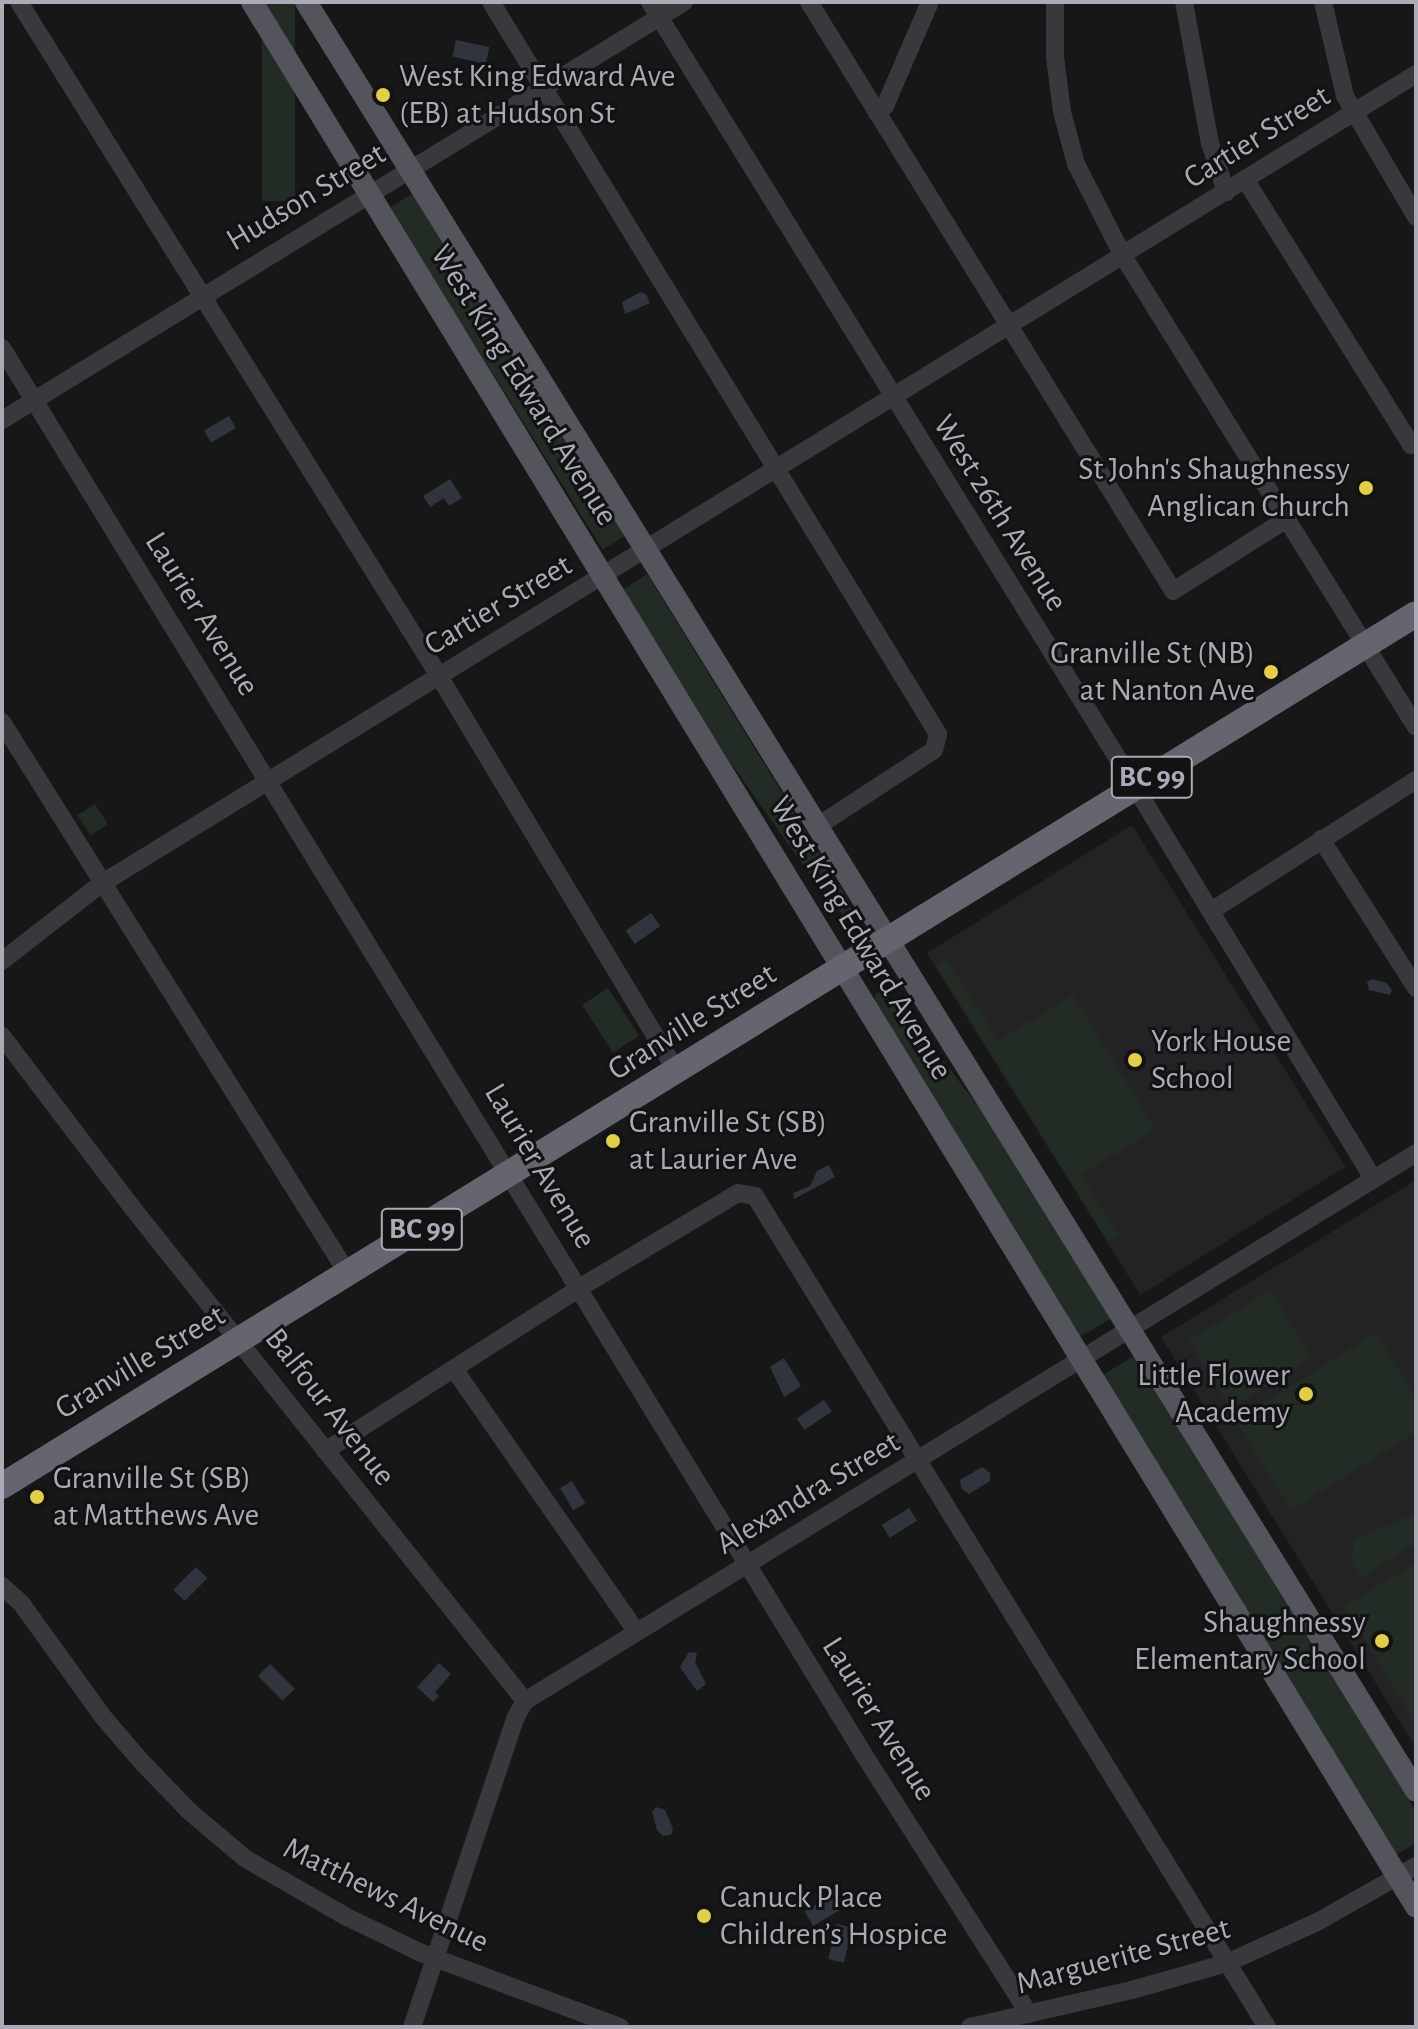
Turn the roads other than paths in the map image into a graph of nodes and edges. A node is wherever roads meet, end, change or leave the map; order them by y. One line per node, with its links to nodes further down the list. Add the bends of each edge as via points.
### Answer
1 (19, 2): 22 (street)
2 (252, 2): 19 (main road, West King Edward Avenue)
3 (306, 2): 16 (main road, West King Edward Avenue)
4 (491, 2): 13 (street)
5 (684, 2): 11 (street, Hudson Street)
6 (809, 2): 14 (street)
7 (930, 2): 14 (street, via 885,106)
8 (1055, 2): 21 (street, via 1062,112 1076,164)
9 (1184, 2): 18 (street, via 1210,143)
10 (1323, 2): 15 (street)
11 (655, 10): 13 (street, Hudson Street); 25 (street, West 26th Avenue)
12 (1416, 74): 15 (street, Cartier Street)
13 (543, 86): 16 (street, Hudson Street); 29 (street)
14 (877, 113): 23 (street)
15 (1353, 113): 17 (street, Cartier Street); 20 (street)
16 (409, 170): 19 (street, Hudson Street); 31 (main road, West King Edward Avenue)
17 (1245, 179): 18 (street, Cartier Street); 28 (street, via 1411,445)
18 (1226, 192): 21 (street, Cartier Street)
19 (370, 195): 22 (street, Hudson Street); 32 (main road, West King Edward Avenue)
20 (1416, 217)
21 (1123, 256): 23 (street, Cartier Street); 30 (street)
22 (200, 297): 26 (street, Hudson Street); 35 (street)
23 (1007, 326): 25 (street, Cartier Street); 30 (street, via 1173,591)
24 (2, 348): 26 (street, Laurier Avenue)
25 (892, 397): 29 (street, Cartier Street); 40 (street, West 26th Avenue)
26 (34, 399): 27 (street, Hudson Street); 39 (street, Laurier Avenue)
27 (2, 420)
28 (1416, 442)
29 (778, 468): 31 (street, Cartier Street); 41 (street, via 938,734 934,750)
30 (1287, 519): 34 (street)
31 (644, 551): 32 (street, Cartier Street); 41 (main road, West King Edward Avenue)
32 (603, 576): 35 (street, Cartier Street); 47 (main road, West King Edward Avenue)
33 (1416, 614): 34 (highway, Granville Street / BC 99)
34 (1366, 645): 37 (street); 40 (highway, Granville Street / BC 99)
35 (439, 676): 39 (street, Cartier Street); 50 (street)
36 (2, 722): 43 (street)
37 (1416, 727)
38 (1416, 780): 42 (street)
39 (270, 782): 43 (street, Cartier Street); 52 (street, Laurier Avenue)
40 (1136, 788): 44 (street, West 26th Avenue); 45 (highway, Granville Street / BC 99)
41 (818, 826): 45 (main road, West King Edward Avenue)
42 (1321, 839): 44 (street); 48 (street)
43 (101, 884): 46 (street, Cartier Street); 54 (street)
44 (1211, 911): 53 (street, West 26th Avenue)
45 (889, 941): 47 (highway, Granville Street / BC 99); 56 (main road, West King Edward Avenue)
46 (2, 961)
47 (841, 971): 50 (highway, Granville Street / BC 99); 58 (main road, West King Edward Avenue)
48 (1416, 988)
49 (2, 1036): 57 (street, Balfour Avenue)
50 (676, 1071): 52 (highway, Granville Street / BC 99)
51 (1416, 1153): 53 (street, Alexandra Street)
52 (510, 1174): 54 (highway, Granville Street / BC 99); 55 (street, Laurier Avenue)
53 (1373, 1179): 56 (street, Alexandra Street)
54 (348, 1274): 57 (highway, Granville Street / BC 99)
55 (580, 1289): 59 (street); 61 (street, via 738,1193 755,1196); 63 (street, Laurier Avenue)
56 (1129, 1330): 58 (street, Alexandra Street); 67 (main road, West King Edward Avenue)
57 (240, 1340): 60 (street, Balfour Avenue); 62 (highway, Granville Street / BC 99)
58 (1080, 1361): 61 (street, Alexandra Street); 68 (main road, West King Edward Avenue)
59 (454, 1369): 60 (street); 65 (street)
60 (325, 1451): 66 (street, Balfour Avenue)
61 (918, 1461): 63 (street, Alexandra Street); 71 (street)
62 (2, 1486)
63 (750, 1564): 65 (street, Alexandra Street); 72 (street, Laurier Avenue)
64 (2, 1586): 70 (street, Matthews Avenue, via 21,1603 104,1718 189,1811 246,1859 347,1917)
65 (637, 1632): 66 (street, Alexandra Street)
66 (525, 1701): 70 (street)
67 (1416, 1791)
68 (1407, 1872): 69 (main road, West King Edward Avenue); 71 (street, Marguerite Street, via 1317,1922)
69 (1416, 1907)
70 (435, 1959): 73 (street); 74 (street, Matthews Avenue)
71 (1227, 1963): 72 (street, Marguerite Street); 76 (street)
72 (1029, 2014): 75 (street, Marguerite Street)
73 (412, 2027)
74 (620, 2027)
75 (970, 2027)
76 (1267, 2027)

